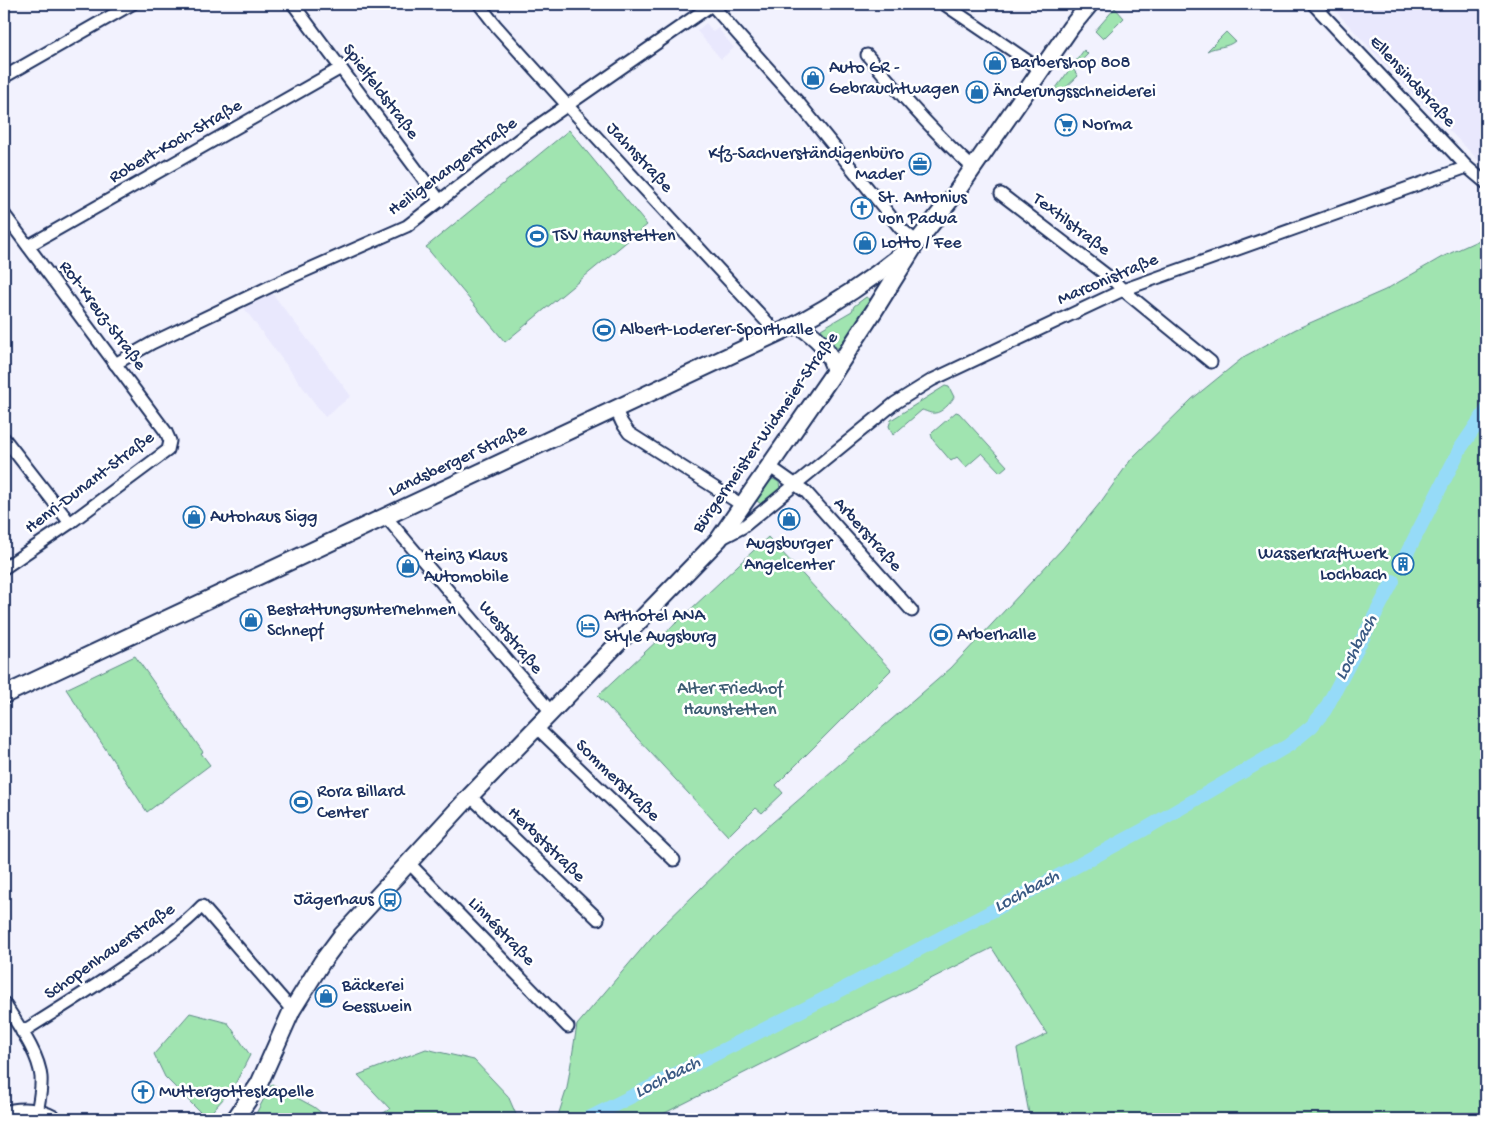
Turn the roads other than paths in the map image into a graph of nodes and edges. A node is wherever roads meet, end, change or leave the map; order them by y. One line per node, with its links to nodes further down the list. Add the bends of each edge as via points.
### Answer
1 (132, 4): 11 (street)
2 (293, 4): 9 (street, Spielfeldstraße)
3 (479, 4): 12 (street, Jahnstraße)
4 (712, 4): 12 (street, Heiligenangerstraße); 19 (street, via 798,102 900,228)
5 (944, 4): 10 (street)
6 (1090, 4): 10 (main road)
7 (1313, 4): 14 (street, Ellensindstraße)
8 (867, 55): 13 (street, via 898,92)
9 (341, 68): 17 (street, Spielfeldstraße); 20 (street, Robert-Koch-Straße)
10 (1040, 70): 13 (main road)
11 (4, 77)
12 (567, 105): 17 (street, Heiligenangerstraße); 23 (street, Jahnstraße, via 767,322)
13 (972, 167): 19 (main road)
14 (1466, 167): 15 (street, Ellensindstraße); 21 (street, Marconistraße)
15 (1486, 183)
16 (1001, 194): 21 (street, Textilstraße)
17 (440, 201): 25 (street, Heiligenangerstraße, via 407,226 152,342)
18 (4, 214): 20 (street, Rot-Kreuz-Straße)
19 (917, 242): 22 (main road, Landsberger Straße, via 858,288); 26 (main road, Bürgermeister-Widmeier-Straße)
20 (28, 246): 25 (street, Rot-Kreuz-Straße)
21 (1123, 290): 24 (street, Textilstraße); 31 (street, Marconistraße, via 913,390)
22 (797, 324): 23 (main road, Landsberger Straße); 26 (main road, via 822,344 831,358)
23 (775, 336): 27 (main road, Landsberger Straße)
24 (1211, 362)
25 (115, 364): 29 (street, Rot-Kreuz-Straße)
26 (834, 371): 30 (main road, Bürgermeister-Widmeier-Straße)
27 (616, 410): 32 (street, via 630,433); 33 (main road, Landsberger Straße)
28 (4, 438): 34 (street)
29 (170, 441): 34 (street, Henri-Dunant-Straße, via 168,450)
30 (769, 466): 31 (street); 32 (main road, Bürgermeister-Widmeier-Straße)
31 (794, 485): 35 (street, Marconistraße, via 743,527); 37 (street, Arberstraße, via 806,492)
32 (742, 506): 35 (main road, Bürgermeister-Widmeier-Straße)
33 (386, 517): 38 (main road, Landsberger Straße); 39 (street, Weststraße)
34 (70, 523): 36 (street, Henri-Dunant-Straße)
35 (719, 539): 39 (main road, Bürgermeister-Widmeier-Straße)
36 (4, 568)
37 (912, 611)
38 (4, 695)
39 (550, 712): 40 (main road, Bürgermeister-Widmeier-Straße)
40 (536, 727): 41 (main road, Bürgermeister-Widmeier-Straße); 42 (street, Sommerstraße)
41 (470, 796): 43 (main road, Bürgermeister-Widmeier-Straße); 44 (street, Herbststraße)
42 (674, 860)
43 (408, 862): 46 (main road, Bürgermeister-Widmeier-Straße, via 342,935); 47 (street, Linnéstraße)
44 (598, 919)
45 (4, 1004): 48 (street)
46 (292, 1010): 48 (street, Schopenhauerstraße, via 202,906 165,938); 52 (main road, Bürgermeister-Widmeier-Straße, via 259,1084)
47 (568, 1027)
48 (22, 1032): 49 (street, via 41,1076)
49 (37, 1113): 50 (main road, via 24,1111); 51 (main road)
50 (4, 1115)
51 (53, 1119)
52 (235, 1119)

